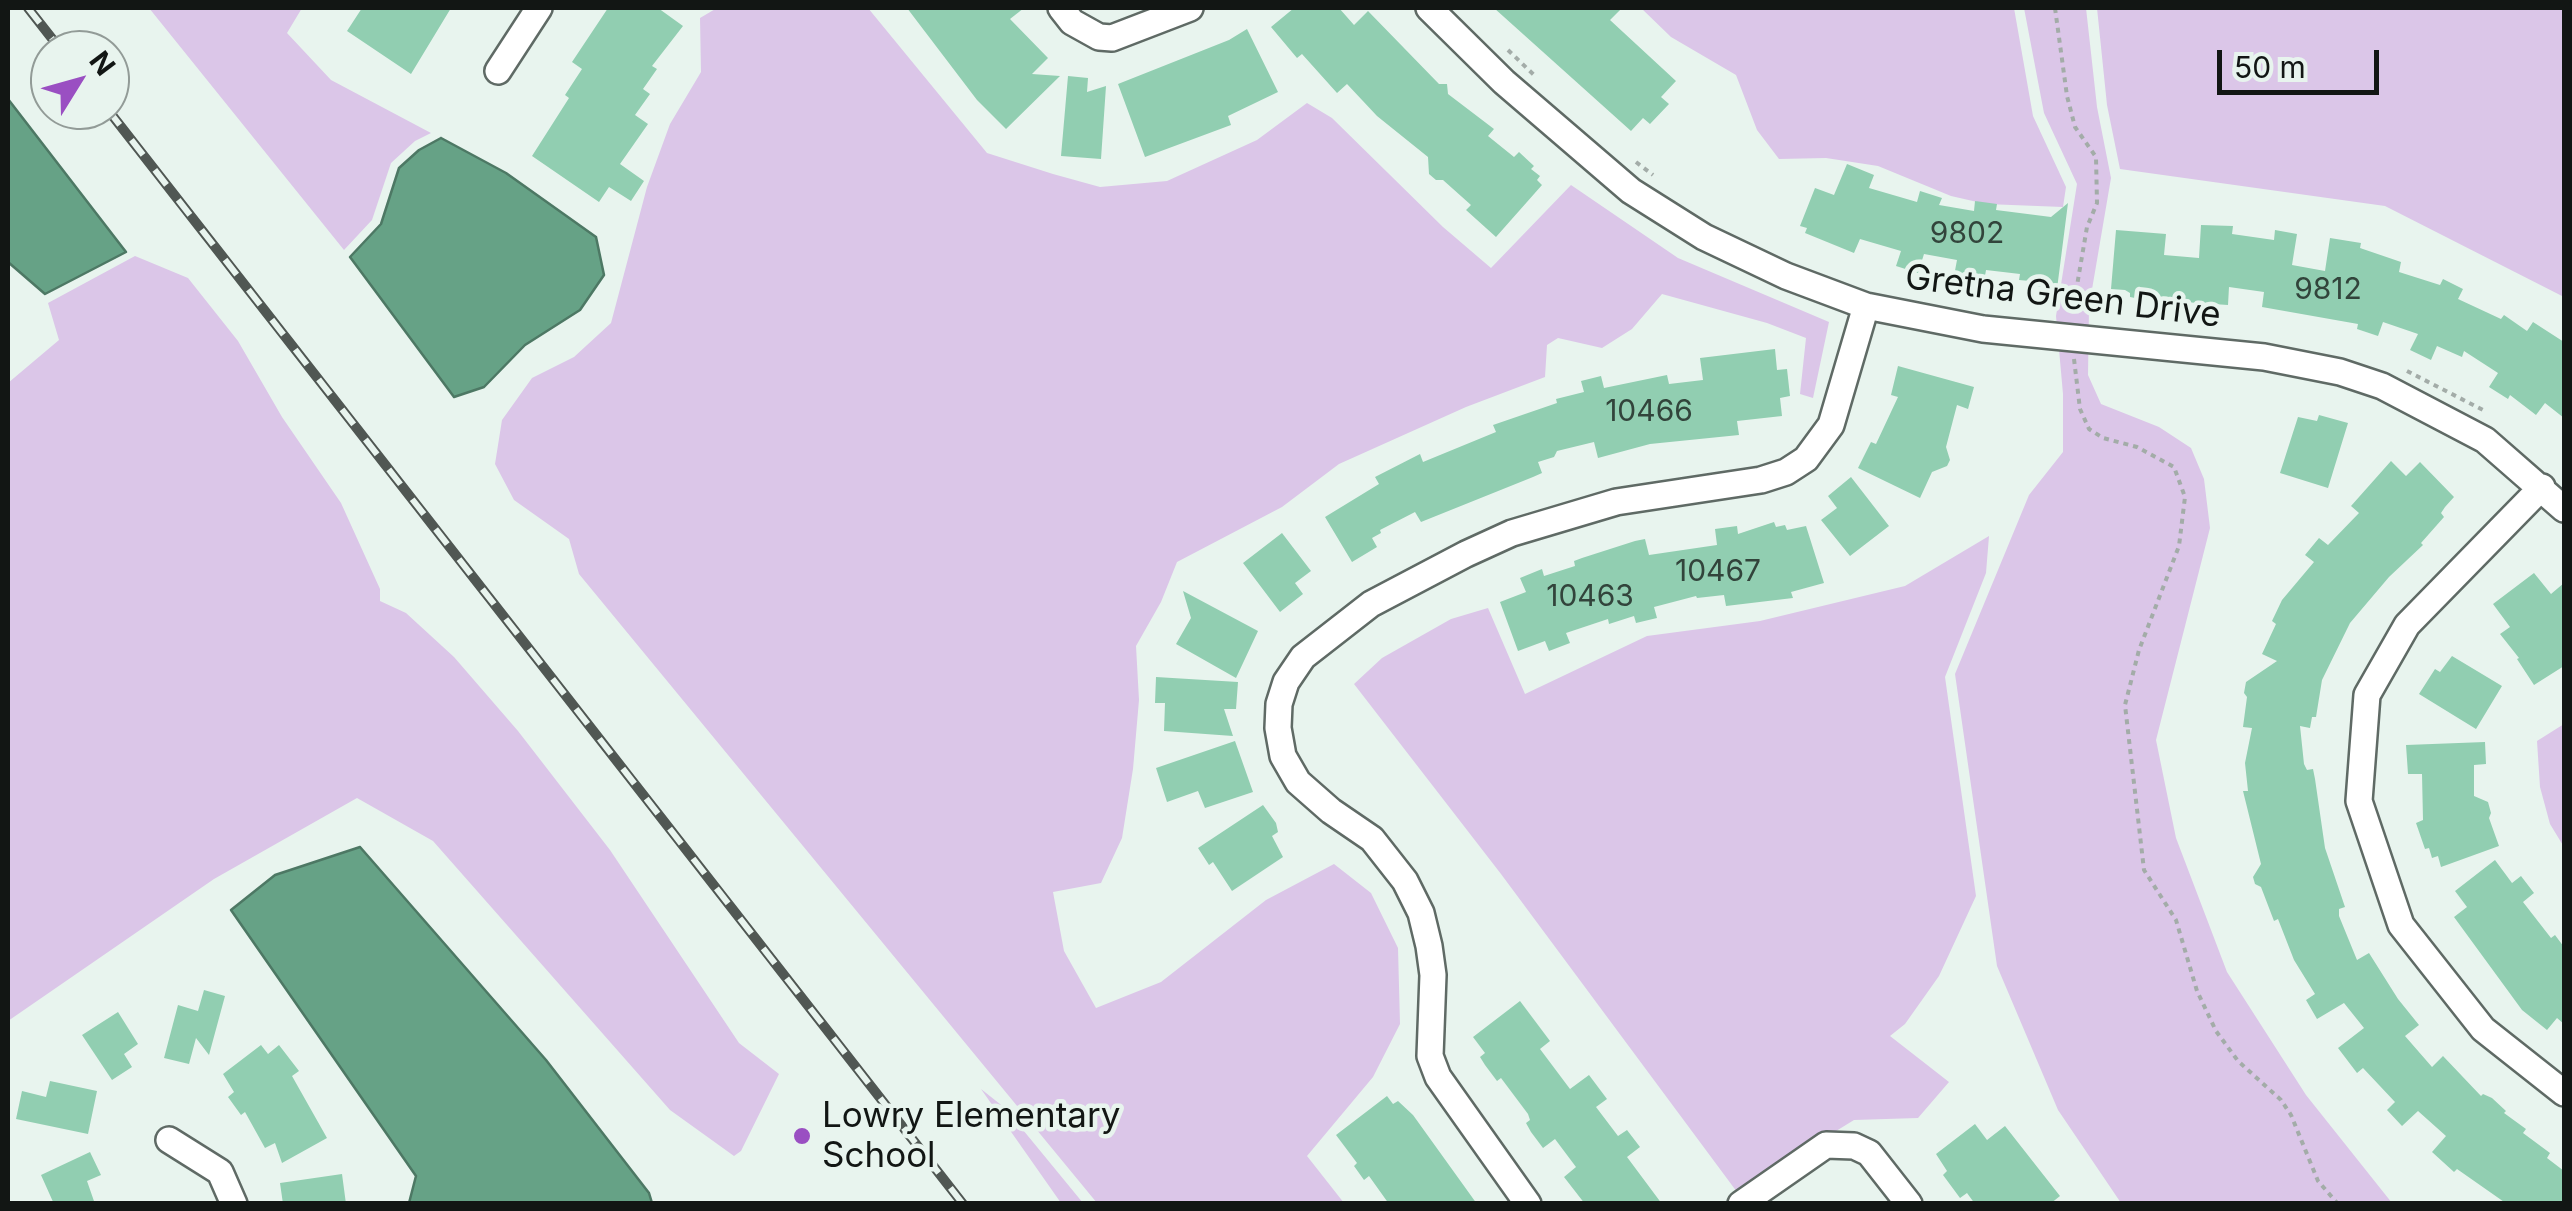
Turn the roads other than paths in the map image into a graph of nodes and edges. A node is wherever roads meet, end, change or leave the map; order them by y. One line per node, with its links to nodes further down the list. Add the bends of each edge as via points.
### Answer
1 (539, 8): 5 (street)
2 (1061, 8): 3 (street, via 1072,22 1112,38)
3 (1190, 8)
4 (1429, 8): 6 (street, Gretna Green Drive, via 1631,191 1704,237)
5 (498, 71)
6 (1866, 306): 7 (street, Gretna Green Drive, via 1983,330 2077,322 2340,372 2453,421); 12 (street, via 1830,425 1806,459 1786,472 1616,502 1512,533 1371,604 1303,657 1286,682 1278,728 1283,756 1298,782 1372,840 1422,912 1433,975 1430,1056)
7 (2542, 487): 8 (street, Gretna Green Drive); 9 (street, via 2407,625 2367,695 2359,800 2401,926 2484,1029)
8 (2564, 509)
9 (2564, 1093)
10 (169, 1140): 11 (street, via 220,1172)
11 (234, 1204)
12 (1528, 1204)
13 (1741, 1204): 14 (street, via 1826,1145 1868,1153)
14 (1909, 1204)

